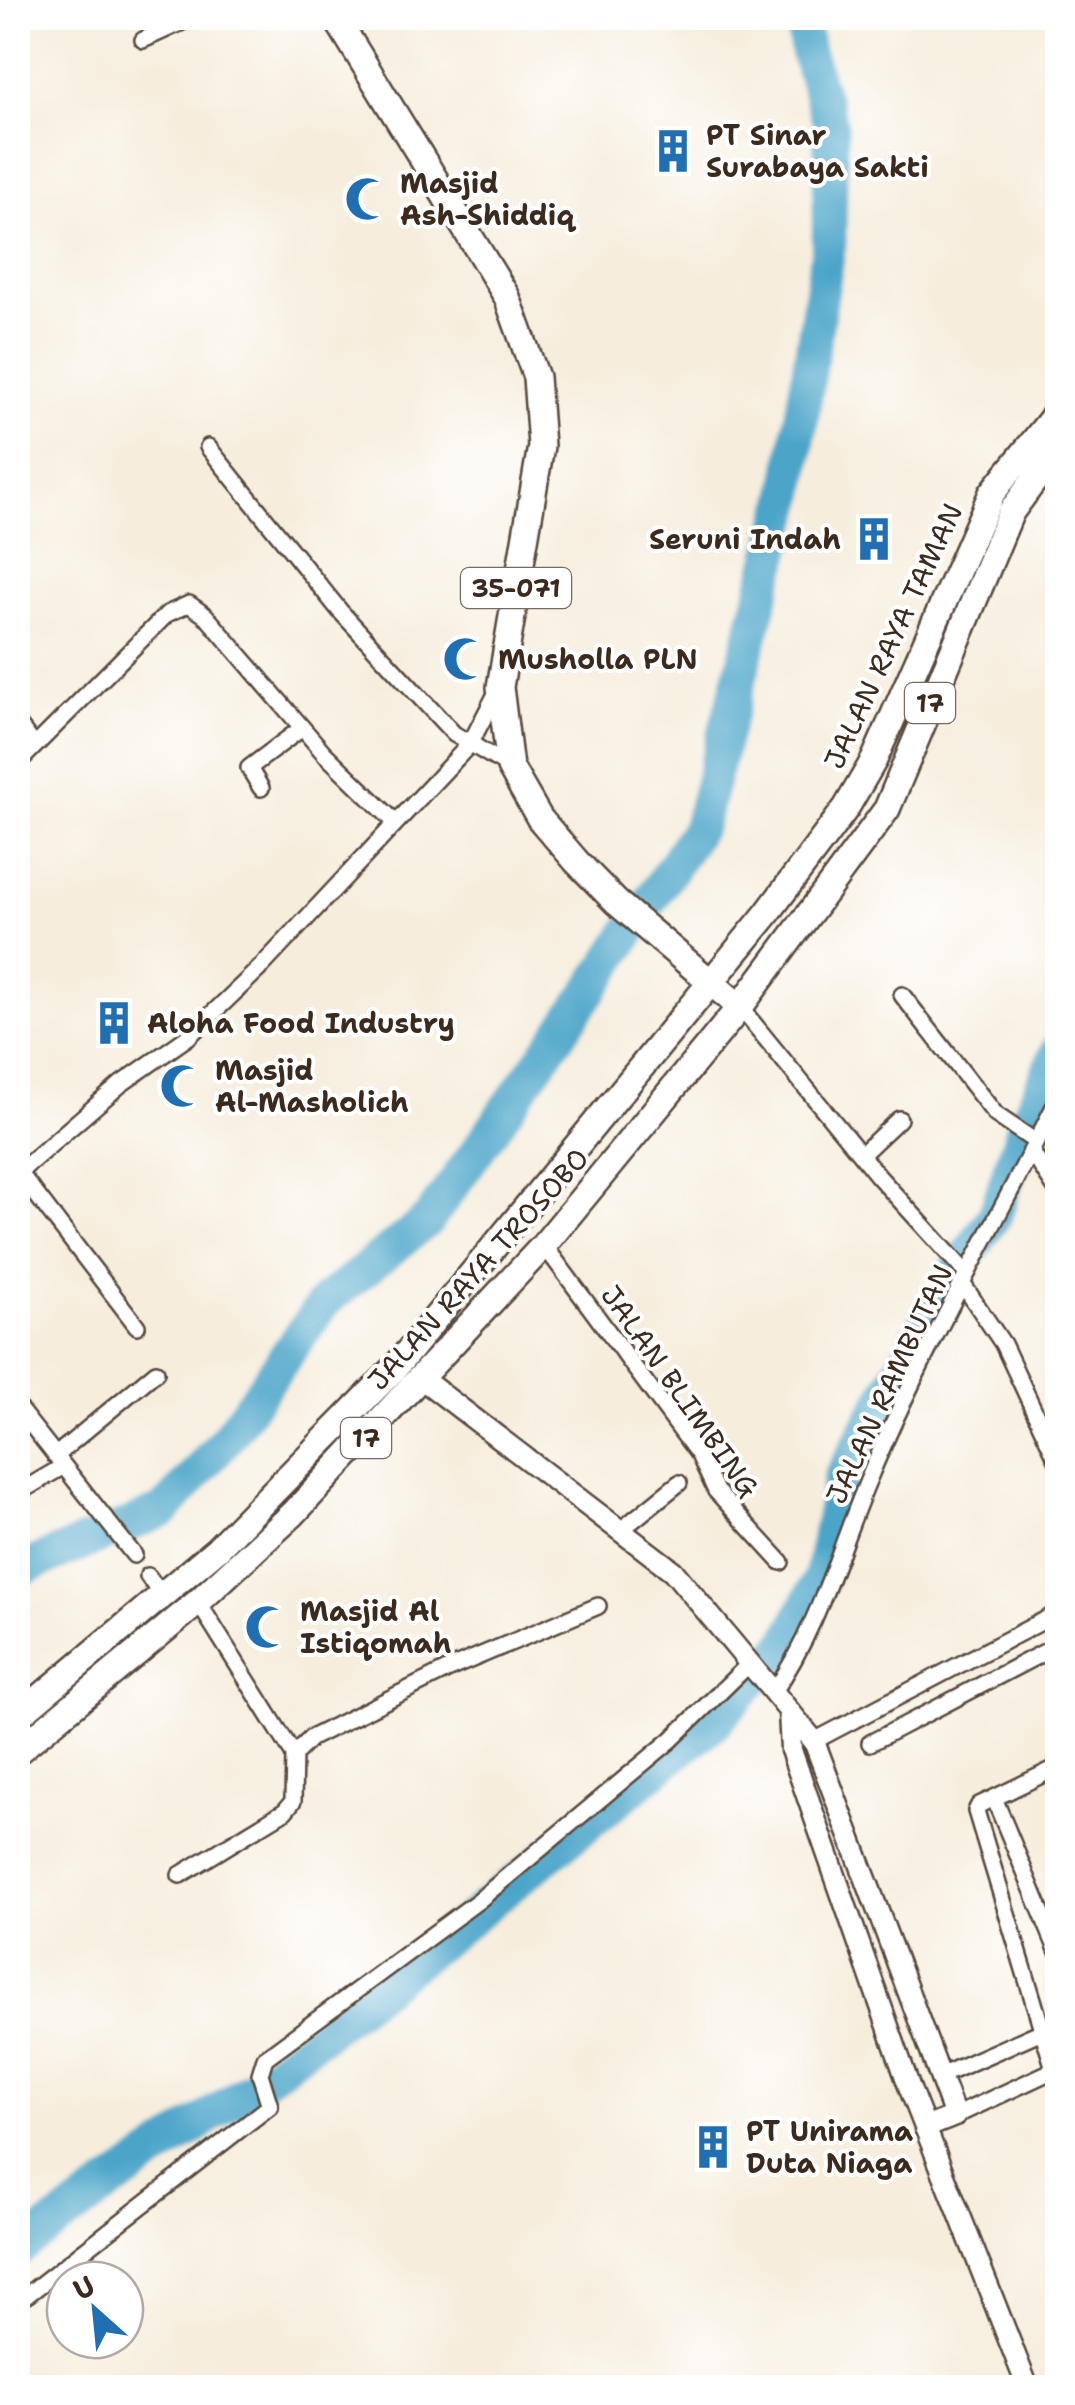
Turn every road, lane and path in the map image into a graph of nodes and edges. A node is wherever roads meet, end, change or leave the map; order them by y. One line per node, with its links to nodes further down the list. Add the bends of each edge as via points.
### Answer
1 (191, 18): 5 (street)
2 (228, 18): 3 (street)
3 (236, 18)
4 (336, 18): 9 (main road, 35-071, via 508,297 536,376 541,446)
5 (143, 40)
6 (1058, 410): 8 (main road, JALAN RAYA TAMAN / 17)
7 (208, 447): 12 (street, via 340,610)
8 (1047, 455): 18 (main road, JALAN RAYA TAMAN / 17, via 992,493 874,760); 20 (main road, JALAN RAYA TAMAN / 17, via 1000,536 887,809)
9 (500, 687): 12 (street); 15 (main road, 35-071)
10 (18, 724): 13 (street)
11 (302, 728): 13 (street, via 189,604 167,614); 16 (street, via 248,768); 17 (street)
12 (470, 744): 15 (street); 17 (street)
13 (36, 746): 14 (street)
14 (18, 763)
15 (510, 766): 18 (main road, 35-071, via 540,819 616,902)
16 (261, 788)
17 (396, 823): 25 (street, via 188,1038)
18 (712, 983): 20 (main road, 35-071); 46 (main road, JALAN RAYA TROSOBO / 17, via 393,1370 250,1517 155,1586)
19 (902, 995): 23 (street, via 996,1115)
20 (740, 1007): 24 (street); 27 (main road, JALAN RAYA TROSOBO / 17)
21 (1058, 1098): 23 (street, JALAN RAMBUTAN)
22 (899, 1120): 24 (street)
23 (1027, 1141): 26 (street); 28 (street, JALAN RAMBUTAN)
24 (861, 1155): 28 (street)
25 (18, 1172): 29 (street)
26 (1058, 1192)
27 (544, 1245): 31 (main road, JALAN RAYA TROSOBO / 17); 39 (street, JALAN BLIMBING, via 699,1455 716,1491)
28 (961, 1272): 34 (street, via 1004,1344); 44 (street, JALAN RAMBUTAN, via 867,1483 814,1625)
29 (137, 1326)
30 (156, 1372): 33 (street)
31 (422, 1379): 37 (street); 40 (main road, JALAN RAYA TROSOBO / 17)
32 (18, 1408): 33 (street)
33 (58, 1461): 36 (street); 38 (street)
34 (1058, 1462)
35 (679, 1483): 37 (street)
36 (18, 1493)
37 (621, 1530): 44 (street, via 673,1571)
38 (132, 1553)
39 (781, 1562)
40 (198, 1602): 49 (main road, JALAN RAYA TROSOBO / 17); 50 (street)
41 (598, 1606): 50 (street, via 435,1676 311,1738)
42 (1058, 1613): 47 (street)
43 (1058, 1645): 48 (street)
44 (760, 1676): 45 (street); 63 (street, JALAN RAMBUTAN, via 478,1901 265,2058 260,2074 270,2106)
45 (790, 1712): 47 (street); 60 (street, via 802,1810)
46 (18, 1716)
47 (814, 1741): 59 (street)
48 (870, 1744)
49 (18, 1751)
50 (294, 1755): 53 (street, via 294,1801 285,1811)
51 (1058, 1767): 52 (street)
52 (994, 1798): 55 (street); 57 (street, via 976,1811)
53 (180, 1875)
54 (1058, 1894): 55 (street)
55 (1040, 1902): 56 (street)
56 (1058, 1952)
57 (1050, 2028): 58 (street); 59 (street)
58 (1056, 2073): 61 (street)
59 (938, 2077): 60 (street); 61 (street)
60 (910, 2089): 62 (street)
61 (955, 2116): 62 (street)
62 (926, 2128): 64 (street)
63 (18, 2302)
64 (1028, 2388)

